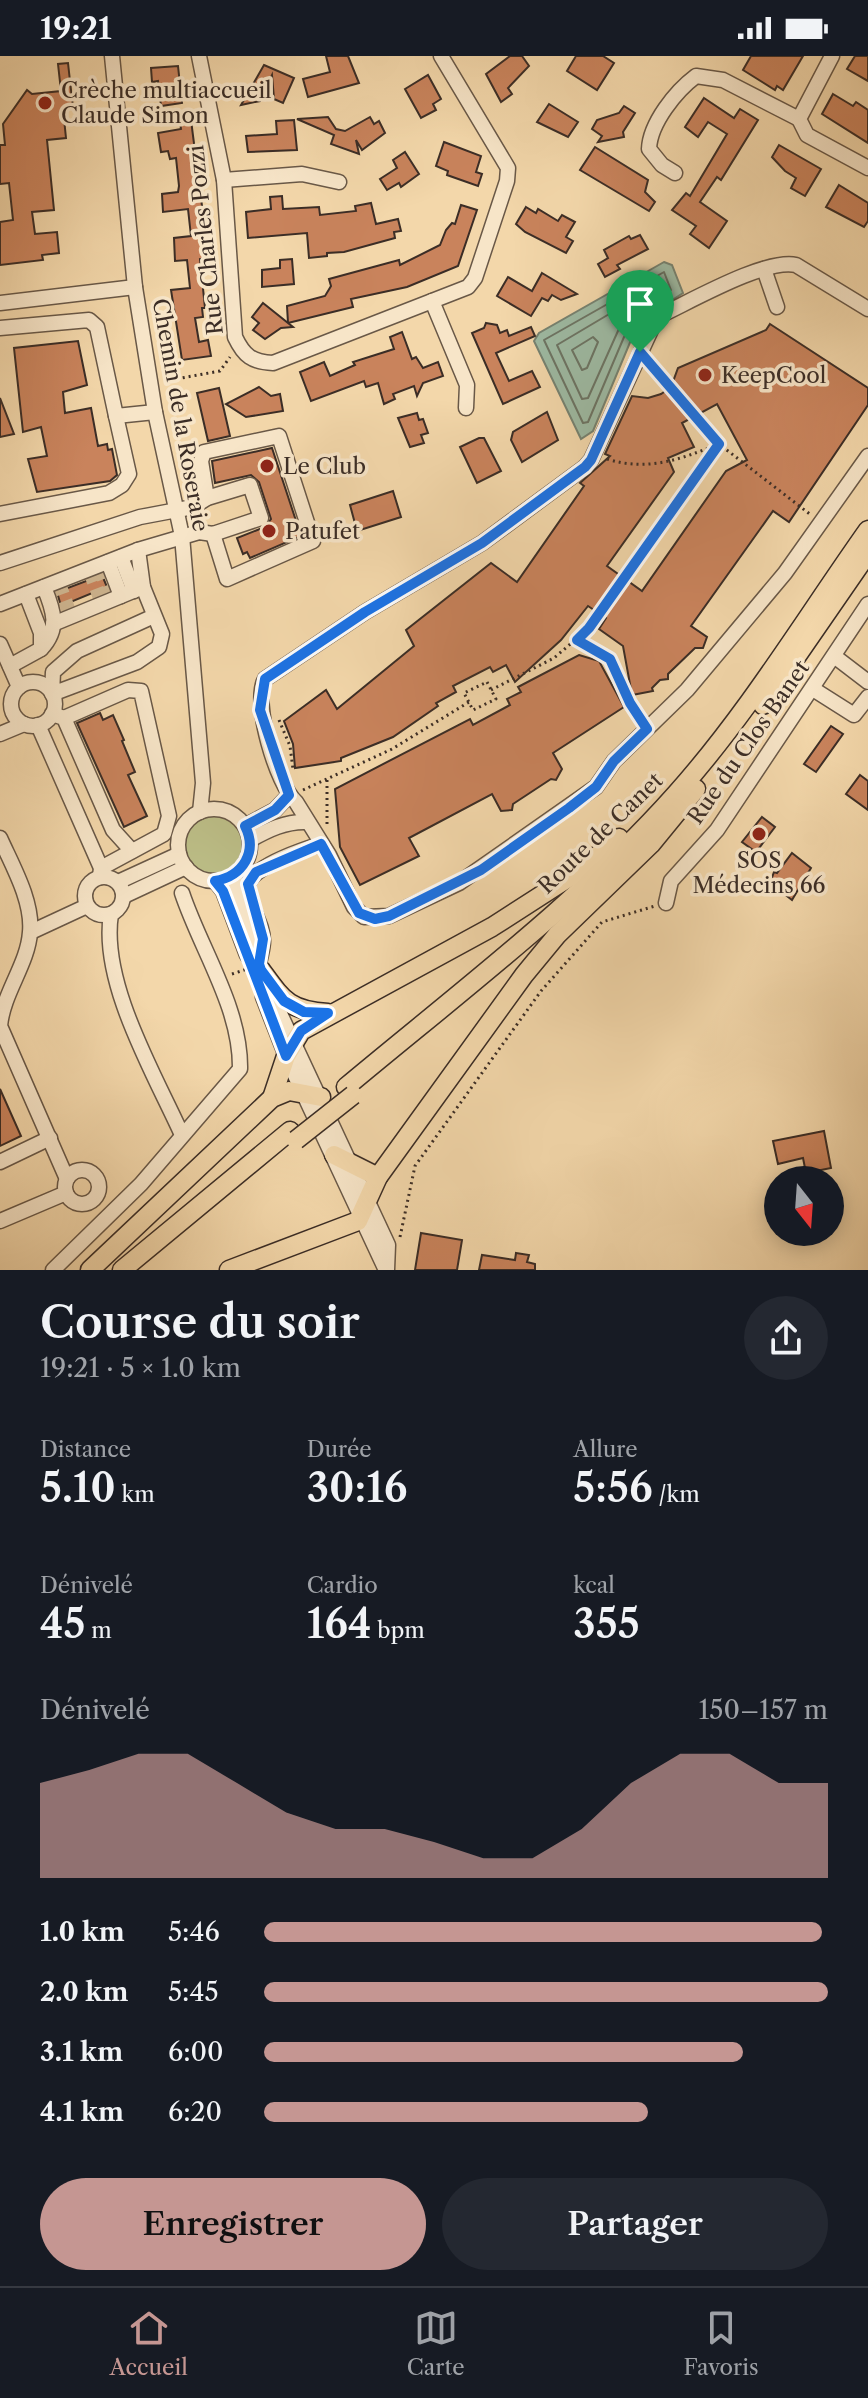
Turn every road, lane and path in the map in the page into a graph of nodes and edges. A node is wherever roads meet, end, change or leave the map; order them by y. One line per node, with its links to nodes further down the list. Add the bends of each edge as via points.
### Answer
1 (112, 56): 11 (street, Chemin de la Roseraie)
2 (199, 56): 8 (street, Rue Charles Pozzi)
3 (441, 56): 12 (street, Rue Charles Pozzi, via 508,168 475,278 468,287)
4 (832, 56): 5 (street)
5 (799, 119): 6 (street, via 807,135); 7 (street, via 723,80 696,76 682,87 650,137 649,149)
6 (868, 168)
7 (675, 173)
8 (224, 180): 9 (street, via 302,174); 17 (street, Rue Charles Pozzi)
9 (339, 182)
10 (764, 269): 14 (street); 15 (street, via 796,265); 18 (street, via 657,317)
11 (135, 287): 13 (street); 19 (street, Chemin de la Roseraie)
12 (432, 301): 17 (street, Rue Charles Pozzi, via 273,363 256,362); 20 (street, via 467,385)
13 (0, 303)
14 (777, 307)
15 (868, 309)
16 (0, 328): 22 (street, via 82,319 94,324)
17 (239, 344): 19 (path, via 220,371)
18 (640, 352): 23 (path); 24 (street)
19 (151, 383): 21 (street, Chemin de la Roseraie)
20 (466, 408)
21 (155, 412): 22 (street); 27 (street, Chemin de la Roseraie)
22 (116, 416): 28 (street, via 129,474 122,485 109,493)
23 (719, 444): 24 (path, via 662,464 633,464); 29 (path); 44 (path)
24 (594, 454): 65 (street, via 585,467 482,543 265,679 259,704)
25 (868, 456): 29 (street)
26 (207, 498): 27 (street); 31 (street, via 250,485 261,518); 31 (street, via 204,452 279,436 313,541 227,579)
27 (176, 511): 32 (street, Chemin de la Roseraie); 36 (street, via 140,517)
28 (0, 514)
29 (821, 522): 59 (street, via 723,648)
30 (868, 530): 61 (main road, Route de Canet)
31 (213, 534): 32 (street)
32 (182, 536): 33 (street); 64 (street, Chemin de la Roseraie)
33 (138, 550): 35 (street); 38 (street)
34 (868, 553): 61 (main road, Route de Canet, via 791,668)
35 (114, 560): 37 (street); 38 (street)
36 (0, 563)
37 (44, 587): 39 (street); 43 (street, via 55,613)
38 (133, 591): 42 (street); 43 (street)
39 (26, 594): 40 (street); 46 (street, via 41,633)
40 (0, 604)
41 (868, 604): 47 (street, Rue du Clos Banet)
42 (154, 616): 53 (street, via 77,651 53,672); 53 (street, via 162,634 159,647 137,662)
43 (53, 624): 46 (street, via 51,638)
44 (577, 640): 52 (path, via 554,658); 59 (path, via 610,659)
45 (0, 644): 48 (street)
46 (41, 649): 48 (street)
47 (834, 656): 49 (street); 51 (street, Rue du Clos Banet)
48 (10, 666): 50 (street)
49 (868, 682)
50 (19, 687): 53 (street, via 37,682); 58 (street, via 11,709)
51 (813, 689): 54 (street, via 854,715); 80 (street, Rue du Clos Banet, via 717,830 671,881)
52 (491, 690): 55 (path, via 487,682 464,693); 55 (path, via 496,699 473,710)
53 (52, 694): 56 (street)
54 (868, 697)
55 (469, 702): 63 (path, via 392,749)
56 (58, 716): 58 (street); 73 (street, via 113,830); 73 (street, via 128,690 141,691 169,816 164,834)
57 (278, 719): 62 (path, via 290,746)
58 (31, 725): 60 (street); 75 (street)
59 (647, 729): 72 (street, via 596,787 569,808 481,870 389,916 375,919 359,913)
60 (0, 734)
61 (709, 763): 85 (main road, via 576,873 492,927); 90 (main road, Route de Canet, bridge, via 647,840); 95 (main road, via 651,844 532,965)
62 (293, 773)
63 (327, 779): 65 (path); 69 (path)
64 (203, 783): 66 (street, Chemin de la Roseraie); 67 (street, Chemin de la Roseraie)
65 (289, 795): 68 (street); 70 (street)
66 (221, 810): 67 (street); 70 (street, via 232,814)
67 (200, 812): 74 (street, via 180,835)
68 (301, 818): 70 (street); 72 (street)
69 (327, 826)
70 (247, 833): 76 (street, via 249,854)
71 (0, 838): 83 (street, via 27,903)
72 (321, 844): 84 (street, via 250,879 249,895 263,939)
73 (132, 851): 75 (street)
74 (182, 860): 77 (street, via 194,874); 78 (street)
75 (100, 872): 78 (street); 81 (street, via 86,888)
76 (236, 873): 77 (street); 84 (street)
77 (215, 881): 86 (street)
78 (121, 889): 82 (street, via 120,907)
79 (182, 893): 89 (street, via 231,1017 240,1069)
80 (666, 903): 102 (path, via 602,922 541,991 415,1166)
81 (87, 906): 82 (street, via 97,914); 83 (street)
82 (111, 914): 89 (street, via 119,994)
83 (31, 932): 91 (street, via 0,1026)
84 (260, 967): 85 (main road, via 284,1001 304,1012); 86 (street)
85 (328, 1013): 86 (main road, via 301,1031)
86 (289, 1049): 87 (street); 88 (main road)
87 (312, 1095): 88 (main road, via 289,1091); 92 (street); 94 (street)
88 (272, 1098): 104 (main road)
89 (182, 1135): 101 (street)
90 (293, 1136): 105 (main road); 106 (main road)
91 (50, 1138): 93 (street); 96 (street)
92 (334, 1155): 94 (main road); 99 (street)
93 (0, 1162)
94 (355, 1168): 95 (main road); 97 (street)
95 (378, 1177): 97 (main road)
96 (66, 1186): 98 (street, via 72,1201); 98 (street, via 74,1172 85,1170 97,1179 96,1196); 100 (street)
97 (368, 1199): 99 (main road); 108 (street, via 388,1245)
98 (82, 1204): 101 (street)
99 (361, 1217): 107 (main road); 108 (street)
100 (0, 1221)
101 (95, 1231): 103 (street)
102 (399, 1245)
103 (53, 1270)
104 (90, 1270)
105 (122, 1270)
106 (137, 1270)
107 (229, 1270)
108 (385, 1270)

